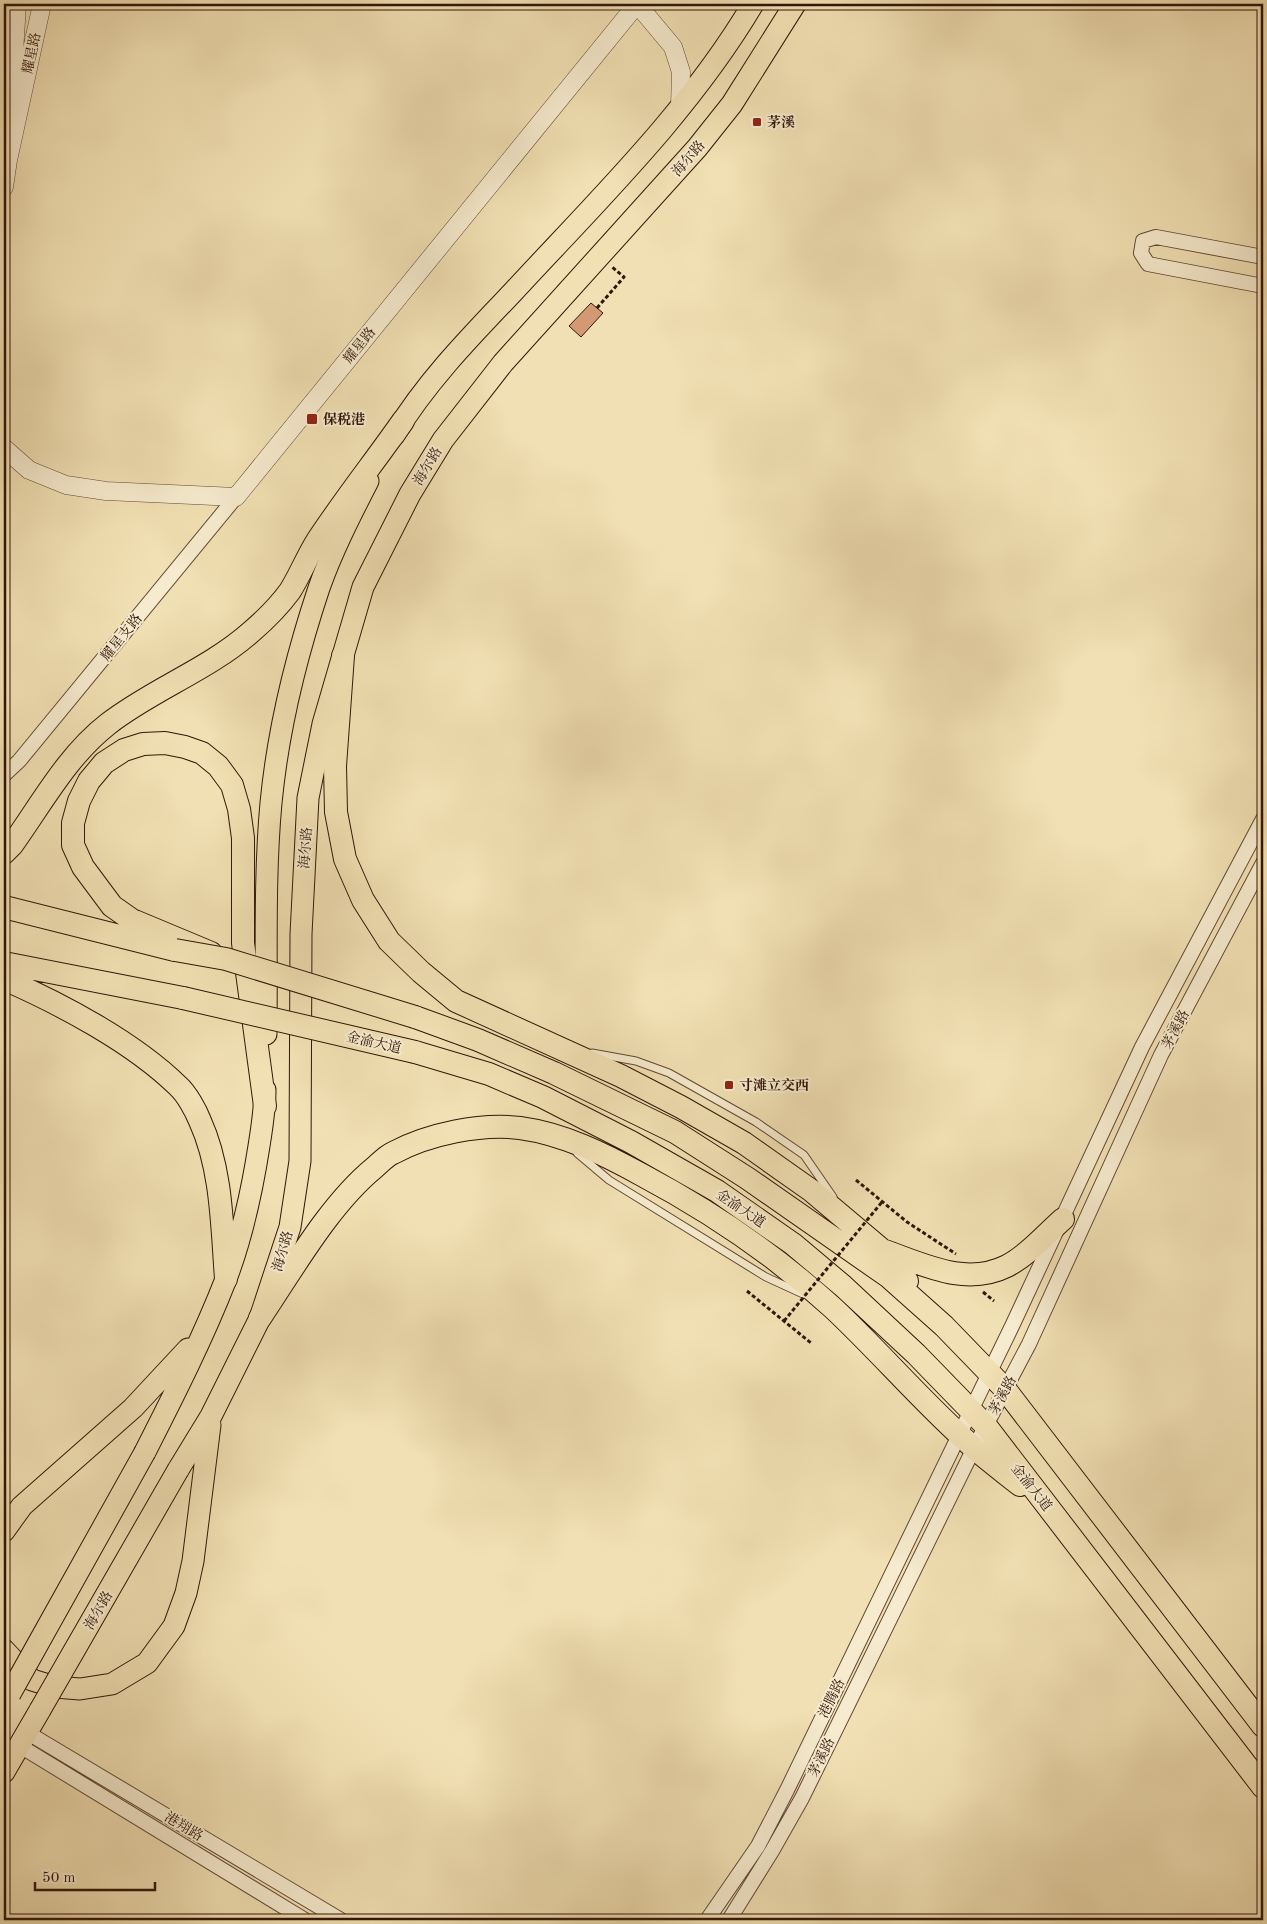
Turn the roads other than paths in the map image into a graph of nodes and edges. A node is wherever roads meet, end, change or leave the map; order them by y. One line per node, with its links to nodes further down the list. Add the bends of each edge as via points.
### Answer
1 (17, 4): 7 (street, 耀星路)
2 (42, 4): 7 (street, 耀星路)
3 (637, 4): 6 (street, via 673,47 681,72); 13 (street, 耀星路)
4 (753, 4): 6 (main road)
5 (795, 4): 14 (main road, 海尔路, via 732,104 697,148 503,363 443,440 410,494 362,588)
6 (680, 107): 11 (main road, via 476,332)
7 (8, 160): 8 (street, 耀星路)
8 (4, 187)
9 (1263, 258): 10 (street, via 1156,237 1143,241 1141,253 1148,264)
10 (1263, 286)
11 (403, 421): 17 (highway, via 318,541 290,591 271,613 208,664 128,710 88,741 71,759); 23 (main road, via 341,534 319,588 278,747 268,866)
12 (4, 448): 13 (street, via 29,470 66,485 106,491)
13 (236, 497): 15 (street, 耀星支路)
14 (343, 656): 25 (highway, via 335,766 336,812 345,859 363,900 388,941 456,1001 664,1098 744,1143 812,1191); 27 (main road, 海尔路, via 323,724 308,798 301,934 300,1161 290,1227)
15 (4, 774)
16 (1263, 819): 24 (street, 茅溪路, via 1142,1047)
17 (4, 852)
18 (1263, 864): 31 (street, 茅溪路, via 1161,1055 1029,1344)
19 (4, 907): 20 (highway, 金渝大道)
20 (174, 943): 23 (highway, via 112,906 83,867 73,845 73,823 89,781 104,763 124,750 144,744 164,743 202,753 218,766 232,785 243,838 243,943); 28 (highway, 金渝大道, bridge, via 478,1040 675,1132 748,1178 889,1277)
21 (4, 963): 32 (highway, 金渝大道, bridge, via 183,998 415,1052 489,1074 543,1096 716,1191 793,1244 843,1286)
22 (4, 979): 26 (highway, via 99,1028 146,1059 180,1087 200,1121 214,1164)
23 (265, 1106): 26 (main road, via 244,1220)
24 (1063, 1219): 25 (highway, via 1008,1266 971,1276); 30 (street, 茅溪路)
25 (882, 1250): 28 (highway)
26 (226, 1278): 29 (main road)
27 (260, 1318): 33 (main road, 海尔路); 35 (highway, via 332,1212 358,1181 392,1153 435,1137 476,1128 519,1128 601,1152 669,1189 727,1226 781,1264 833,1308)
28 (944, 1326): 30 (highway, 金渝大道)
29 (201, 1337): 38 (main road, via 133,1408 22,1506); 40 (main road, bridge, via 145,1452)
30 (989, 1373): 31 (highway, 金渝大道); 32 (street, 茅溪路)
31 (1005, 1389): 34 (street, 茅溪路); 41 (highway, 金渝大道)
32 (971, 1409): 34 (highway, 金渝大道); 35 (street, 茅溪路)
33 (211, 1416): 39 (main road, via 186,1593 174,1626 147,1663 112,1684 80,1689 55,1687 32,1680); 42 (main road, 海尔路, bridge)
34 (986, 1426): 35 (street, 茅溪路); 37 (highway, 金渝大道)
35 (967, 1441): 36 (street, 茅溪路); 37 (highway); 48 (street, 茅溪路, via 802,1798)
36 (942, 1468): 47 (street, 港腾路, via 758,1846)
37 (1050, 1509): 44 (highway, 金渝大道)
38 (4, 1531)
39 (4, 1650)
40 (7, 1699)
41 (1263, 1726)
42 (24, 1739): 43 (main road, 海尔路); 45 (street, 港翔路); 46 (street, 港翔路)
43 (4, 1772)
44 (1263, 1787)
45 (304, 1920)
46 (340, 1920)
47 (707, 1920)
48 (729, 1920)

